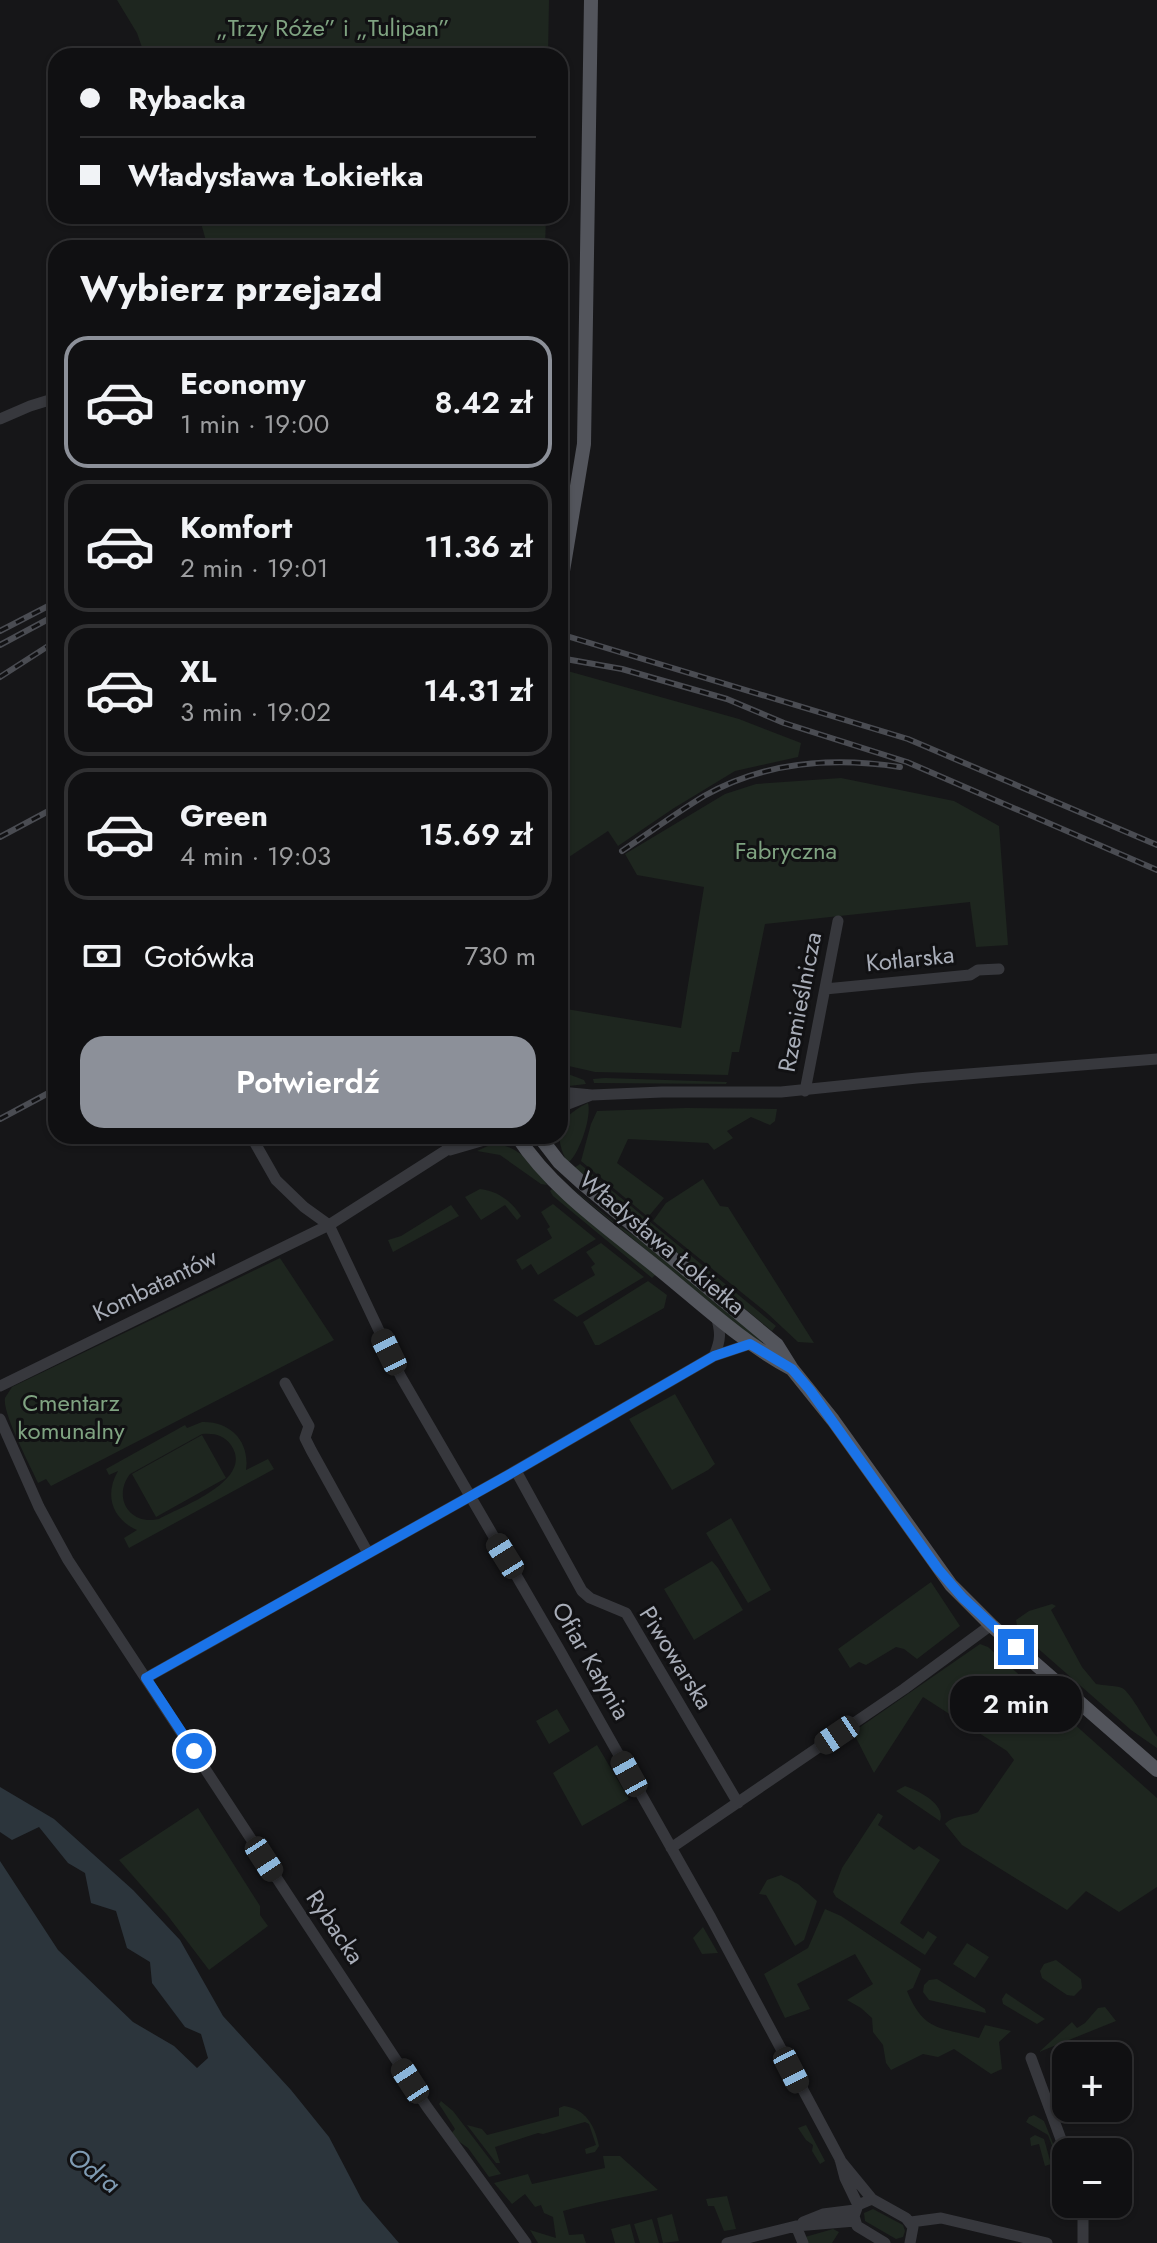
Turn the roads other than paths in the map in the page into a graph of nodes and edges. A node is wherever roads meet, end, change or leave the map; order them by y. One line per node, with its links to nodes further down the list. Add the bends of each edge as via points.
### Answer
1 (591, 0): 4 (main road, via 585,417 581,471)
2 (48, 401): 3 (street)
3 (0, 419)
4 (568, 528)
5 (838, 921): 7 (street, Rzemieślnicza)
6 (999, 969): 7 (street, Kotlarska)
7 (825, 989): 9 (street, Rzemieślnicza)
8 (1157, 1059): 9 (street)
9 (805, 1091): 11 (street)
10 (568, 1093): 11 (street)
11 (592, 1095): 12 (street)
12 (577, 1101): 13 (street); 14 (street)
13 (568, 1104)
14 (568, 1109)
15 (256, 1144): 23 (street, via 276,1180)
16 (453, 1144): 21 (street)
17 (476, 1144): 21 (street)
18 (523, 1144): 24 (main road, Władysława Łokietka, via 555,1182)
19 (545, 1144): 22 (main road, Władysława Łokietka)
20 (555, 1144): 22 (street)
21 (445, 1151): 23 (street, Kombatantów)
22 (559, 1162): 27 (main road, Władysława Łokietka, via 771,1339)
23 (329, 1225): 29 (street, Kombatantów); 32 (street, Ofiar Katynia, via 401,1377)
24 (716, 1316): 25 (main road, Władysława Łokietka); 26 (street, via 721,1341)
25 (750, 1344): 26 (street); 27 (main road, Władysława Łokietka)
26 (714, 1356): 31 (street)
27 (792, 1369): 34 (main road, Władysława Łokietka, via 938,1569)
28 (285, 1383): 33 (street, via 309,1426 305,1438)
29 (0, 1386)
30 (0, 1419): 35 (street, Rybacka, via 54,1537)
31 (516, 1471): 32 (street); 37 (street, Piwowarska, via 582,1591 626,1613)
32 (470, 1497): 33 (street); 38 (street, Ofiar Katynia)
33 (368, 1553): 35 (street)
34 (991, 1625): 36 (main road, Władysława Łokietka); 37 (street)
35 (146, 1678): 48 (street, Rybacka, via 435,2119)
36 (1157, 1770)
37 (738, 1803): 38 (street)
38 (671, 1848): 41 (street, Ofiar Katynia)
39 (1031, 2058): 40 (street)
40 (1060, 2138)
41 (840, 2159): 42 (street, Ofiar Katynia); 43 (street, Ofiar Katynia)
42 (872, 2199): 43 (street); 45 (street)
43 (856, 2212): 46 (street, via 823,2214); 51 (street, via 860,2229)
44 (1083, 2218): 53 (street)
45 (911, 2222): 47 (street); 52 (street, via 941,2218)
46 (796, 2226): 49 (street); 50 (street)
47 (912, 2242)
48 (526, 2243)
49 (727, 2243)
50 (803, 2243)
51 (885, 2243)
52 (1047, 2243)
53 (1083, 2243)

